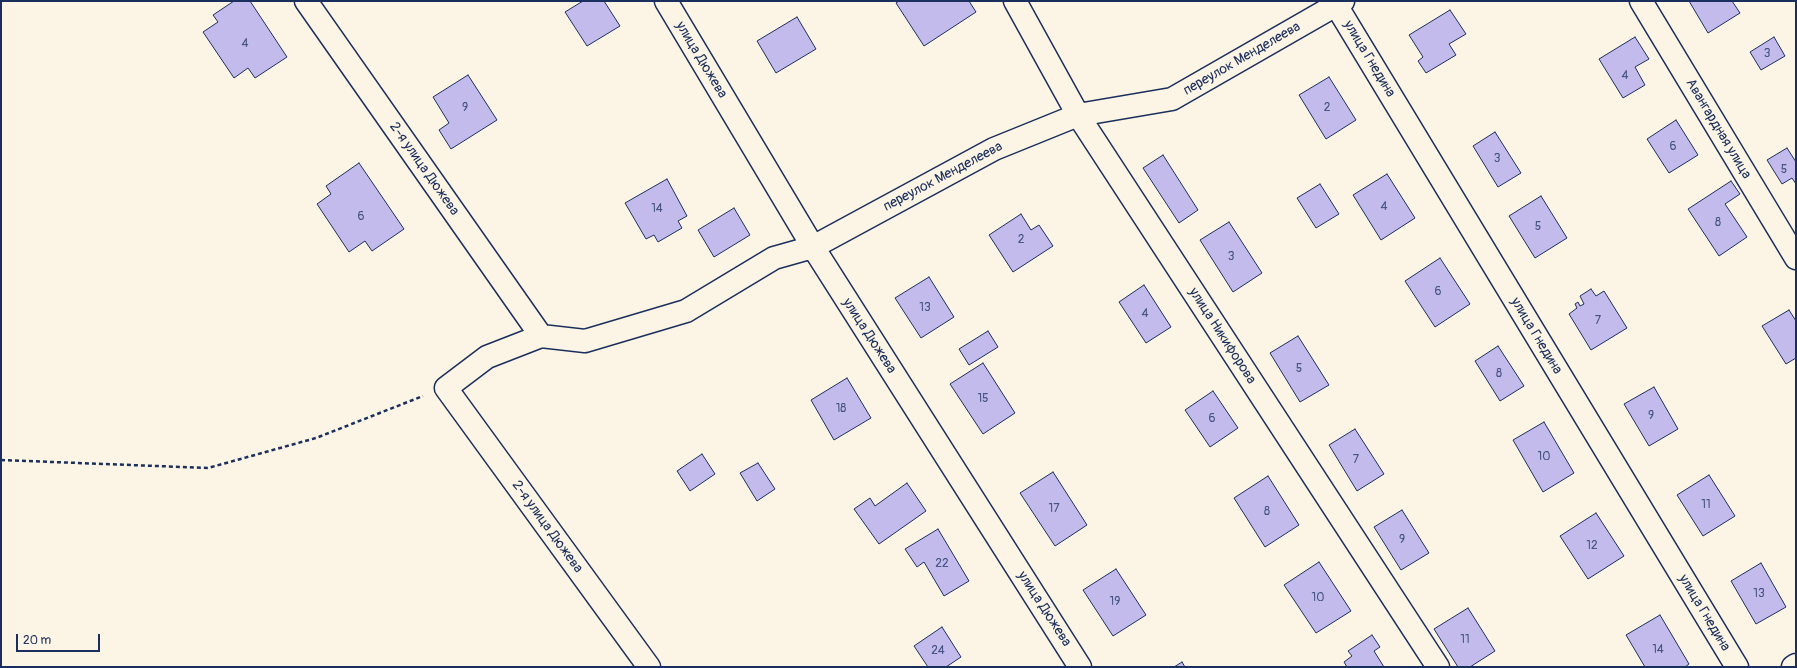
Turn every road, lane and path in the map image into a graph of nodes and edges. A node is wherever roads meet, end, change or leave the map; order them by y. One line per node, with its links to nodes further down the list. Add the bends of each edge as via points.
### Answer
1 (306, 1): 9 (street, 2-я улица Дюжева)
2 (666, 1): 7 (street, улица Дюжева)
3 (1014, 1): 6 (street, улица Никифорова)
4 (1641, 1): 8 (street, Авангардная улица)
5 (1339, 3): 6 (street, переулок Менделеева, via 1172,99); 16 (street, улица Гнедина)
6 (1078, 115): 7 (street, переулок Менделеева, via 994,149); 15 (street, улица Никифорова)
7 (813, 247): 9 (street, переулок Менделеева, via 774,258 686,312 585,341); 14 (street, улица Дюжева)
8 (1796, 258)
9 (541, 336): 10 (street, via 487,357)
10 (446, 388): 11 (path, via 316,438 208,468); 13 (street, 2-я улица Дюжева)
11 (1, 460)
12 (1796, 665): 17 (street)
13 (649, 667)
14 (1080, 667)
15 (1438, 667)
16 (1737, 667)
17 (1793, 667)

